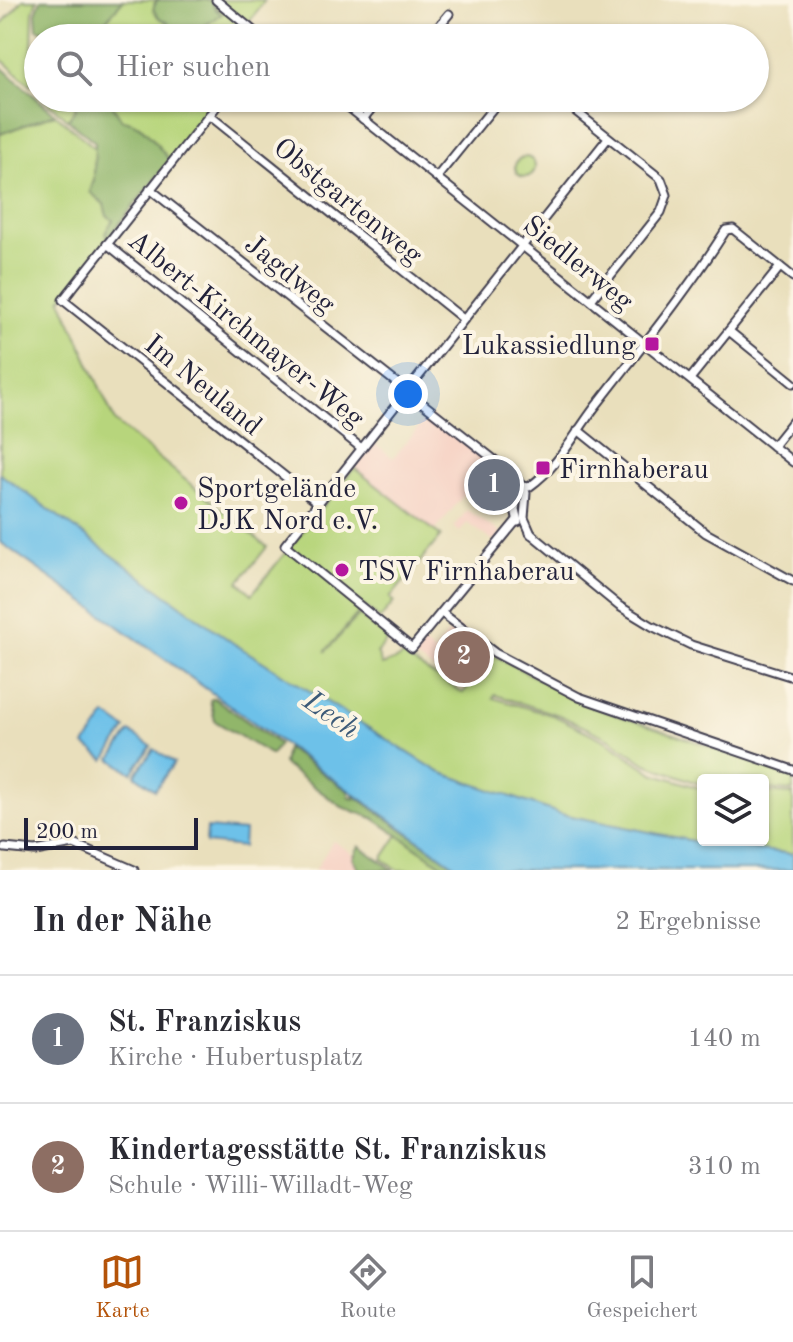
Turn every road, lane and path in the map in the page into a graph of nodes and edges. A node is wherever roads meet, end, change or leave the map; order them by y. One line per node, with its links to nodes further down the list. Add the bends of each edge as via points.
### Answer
1 (216, 0): 3 (street)
2 (449, 14): 4 (street)
3 (245, 24)
4 (441, 24)
5 (211, 112): 10 (street)
6 (354, 112): 11 (street, Siedlerweg)
7 (369, 112): 11 (street)
8 (490, 112): 13 (street)
9 (576, 112): 12 (street)
10 (209, 115): 14 (street); 20 (street, Obstgartenweg)
11 (363, 119): 13 (street, Siedlerweg)
12 (608, 138): 16 (street); 19 (street, via 661,179 667,195 661,212)
13 (437, 177): 16 (street, Siedlerweg)
14 (150, 189): 15 (street); 25 (street, Jagdweg)
15 (107, 244): 29 (street, Albert-Kirchmayer-Weg); 32 (street, Im Neuland, via 63,300)
16 (522, 244): 19 (street, Siedlerweg); 20 (street)
17 (780, 267): 18 (street); 21 (street); 22 (street, via 728,228)
18 (793, 277)
19 (591, 300): 22 (street, Siedlerweg)
20 (462, 318): 25 (street)
21 (729, 331): 23 (street); 24 (street)
22 (646, 343): 23 (street, Siedlerweg); 27 (street)
23 (690, 379): 28 (street, Siedlerweg)
24 (793, 383)
25 (404, 392): 29 (street); 31 (street, Jagdweg)
26 (793, 421): 28 (street)
27 (578, 430): 31 (street, via 564,455 541,478 529,487); 35 (street, via 706,533)
28 (773, 446): 30 (street, Siedlerweg)
29 (360, 447): 32 (street)
30 (793, 462)
31 (520, 485): 33 (street); 34 (street, via 526,493 524,518)
32 (317, 502): 36 (street, via 286,540 287,550 406,646 417,645)
33 (517, 520): 34 (street); 36 (street)
34 (531, 534): 37 (street, via 619,606 652,626 691,645)
35 (793, 581)
36 (442, 613): 38 (street, via 495,653 579,697)
37 (793, 677)
38 (793, 770)
39 (5, 848): 40 (street, via 35,851 74,844)
40 (134, 870)

